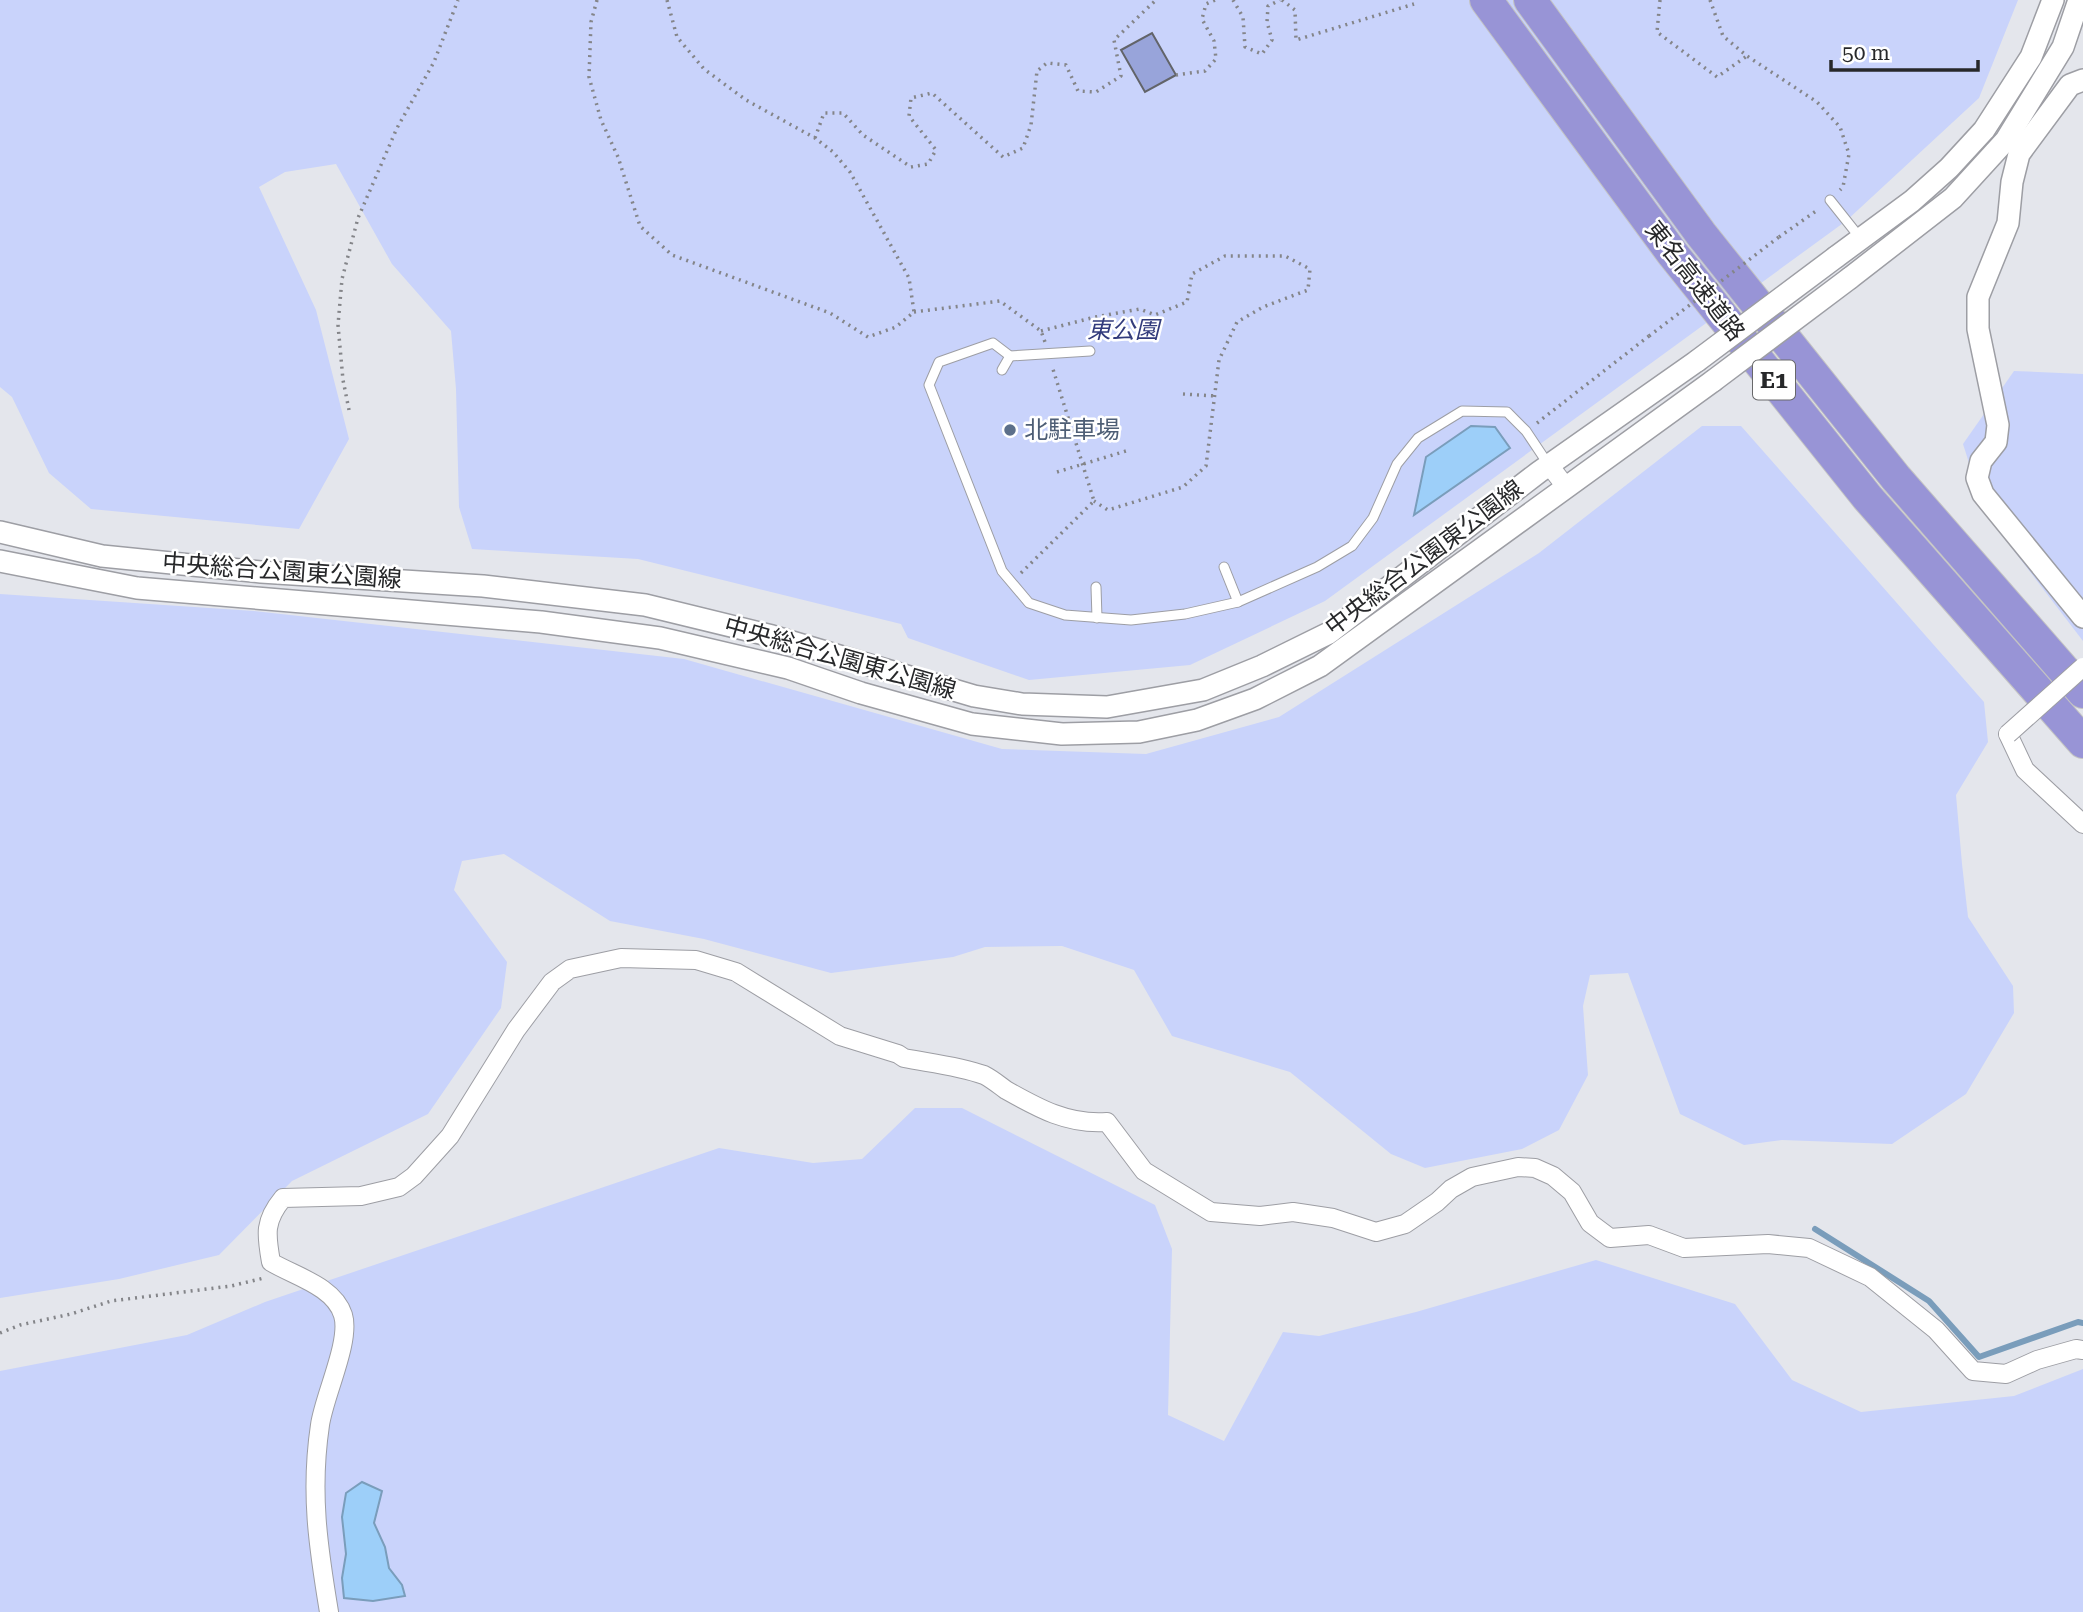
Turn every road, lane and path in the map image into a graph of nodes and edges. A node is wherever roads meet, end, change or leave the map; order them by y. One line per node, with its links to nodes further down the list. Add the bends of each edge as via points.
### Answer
1 (458, 0): 29 (path, via 358,218 342,279 338,325)
2 (597, 0): 21 (path, via 591,22 589,77 640,226 673,255 831,313 868,337 896,327)
3 (667, 0): 18 (path, via 677,37 704,69 746,100)
4 (1156, 0): 18 (path, via 1114,40 1121,76 1096,92 1078,91 1066,65 1047,63 1037,71 1031,125 1023,148 1003,156 932,93 911,99 909,116 936,150 928,164 911,167 863,135 843,113 824,113)
5 (1214, 0): 16 (path, via 1206,4 1202,19 1214,41 1216,59 1205,71)
6 (1233, 0): 7 (path, via 1243,17 1245,47 1262,54 1272,40 1268,6)
7 (1281, 0): 14 (path, via 1296,10 1296,40)
8 (1486, 0): 47 (highway, 東名高速道路 / E1, via 1672,253 1867,497)
9 (1530, 0): 46 (highway, 東名高速道路 / E1, via 1702,234 1870,446)
10 (1660, 0): 15 (path, via 1657,32 1717,77)
11 (1710, 0): 15 (path, via 1723,36)
12 (2053, 0): 20 (street, via 2031,57 1984,130 1912,201)
13 (2079, 0): 35 (street, bridge, via 2063,47 2006,140 1953,198)
14 (1414, 4)
15 (1747, 56): 19 (path, via 1816,102 1840,127 1849,154 1843,187)
16 (1176, 75)
17 (2083, 80): 43 (street, via 2070,85 2019,154 2008,223 1978,297 1978,329 1998,425 1996,442 1981,461 1977,478 1983,494)
18 (815, 138): 21 (path, via 850,172 909,278)
19 (1830, 200): 20 (lane); 30 (path, bridge)
20 (1860, 239): 33 (street, 中央総合公園東公園線, bridge)
21 (914, 312): 22 (path, via 1000,301)
22 (1041, 331): 24 (path); 28 (path, via 1140,309 1155,315 1187,302 1192,274 1225,256 1284,256 1310,269 1308,290 1237,322 1219,360)
23 (1090, 351): 24 (lane)
24 (1048, 353): 25 (lane); 32 (path)
25 (1010, 356): 26 (lane); 40 (lane, via 993,343 939,362 929,385 1002,571)
26 (1002, 370)
27 (1183, 394): 28 (path)
28 (1215, 396): 36 (path, via 1206,466 1183,487 1108,510)
29 (349, 410)
30 (1526, 431): 33 (lane); 42 (lane, via 1507,412 1462,411 1418,438 1397,464 1373,518 1352,546)
31 (1126, 451): 32 (path)
32 (1082, 463): 34 (path); 36 (path)
33 (1549, 465): 35 (street); 37 (street, 中央総合公園東公園線, via 1329,633 1203,690 1107,707 1022,704 974,696 772,636 645,605 483,586 102,556)
34 (1057, 471)
35 (1566, 487): 38 (street, via 1320,666 1255,699 1197,720 1139,732 1062,734 972,724 788,668 660,638 541,622 137,588)
36 (1094, 501): 40 (path)
37 (0, 532)
38 (0, 561)
39 (1224, 567): 42 (lane)
40 (1012, 582): 44 (lane, via 1029,603 1065,615)
41 (1096, 587): 44 (lane)
42 (1238, 602): 44 (lane, via 1185,614 1131,620)
43 (2083, 617)
44 (1097, 618)
45 (2083, 667): 48 (street, bridge, via 2008,734 2025,770)
46 (2083, 692)
47 (2083, 743)
48 (2083, 824)
49 (288, 1272): 50 (path, via 231,1286 111,1301); 51 (street, via 271,1262 266,1233 272,1211 282,1198 361,1196 399,1187 414,1176 450,1136 516,1030 552,982 570,969 621,958 696,960 736,972 840,1035 904,1058 984,1076 1055,1116 1107,1122 1144,1171 1211,1212 1259,1216 1293,1212 1333,1218 1376,1232 1405,1224 1472,1177 1535,1168 1572,1192 1590,1223 1610,1238 1649,1235 1684,1248 1768,1244 1809,1248 1870,1277 1936,1330 1973,1371 2006,1374 2037,1360); 52 (street, via 334,1299 344,1316 340,1353 320,1422 315,1475 317,1541)
50 (0, 1333)
51 (2083, 1350)
52 (329, 1612)

